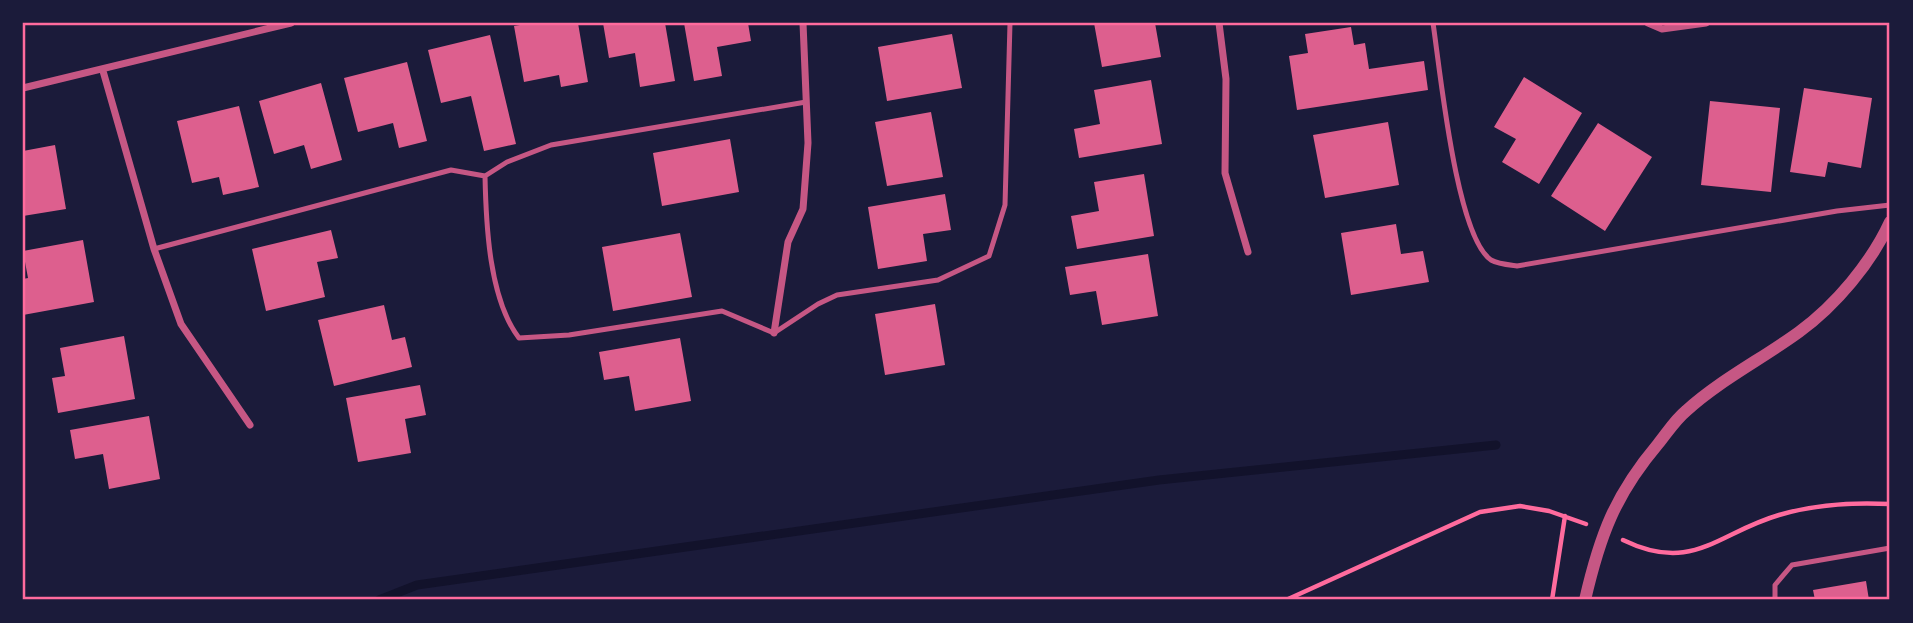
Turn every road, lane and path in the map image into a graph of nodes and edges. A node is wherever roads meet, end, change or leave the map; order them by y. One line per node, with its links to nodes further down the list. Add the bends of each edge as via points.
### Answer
1 (291, 23): 8 (street)
2 (803, 23): 10 (street)
3 (1010, 23): 16 (lane, via 1005,205 989,256 938,280 837,295)
4 (1219, 23): 15 (street, via 1226,79 1225,173)
5 (1433, 23): 12 (lane, via 1461,197 1479,245 1492,261 1517,266)
6 (1648, 23): 7 (street, via 1662,29)
7 (1706, 23)
8 (103, 71): 9 (street); 14 (street)
9 (23, 88)
10 (806, 102): 11 (lane, via 551,145); 16 (street, via 803,209 788,242)
11 (485, 176): 14 (lane, via 451,170); 16 (lane, via 486,218 496,278 507,321 519,338 569,335 722,311)
12 (1890, 205)
13 (1890, 222): 25 (street, via 1854,277 1826,309 1685,412 1629,478 1598,547)
14 (153, 249): 17 (street, via 181,324)
15 (1248, 252)
16 (774, 333)
17 (250, 425)
18 (1890, 503): 21 (path, via 1844,501 1777,515 1679,555)
19 (1565, 516): 20 (path); 23 (path, via 1520,506 1480,512); 24 (path)
20 (1579, 522)
21 (1628, 543)
22 (1890, 548): 26 (lane, via 1792,565 1775,585)
23 (1286, 600)
24 (1552, 600)
25 (1585, 600)
26 (1775, 600)

